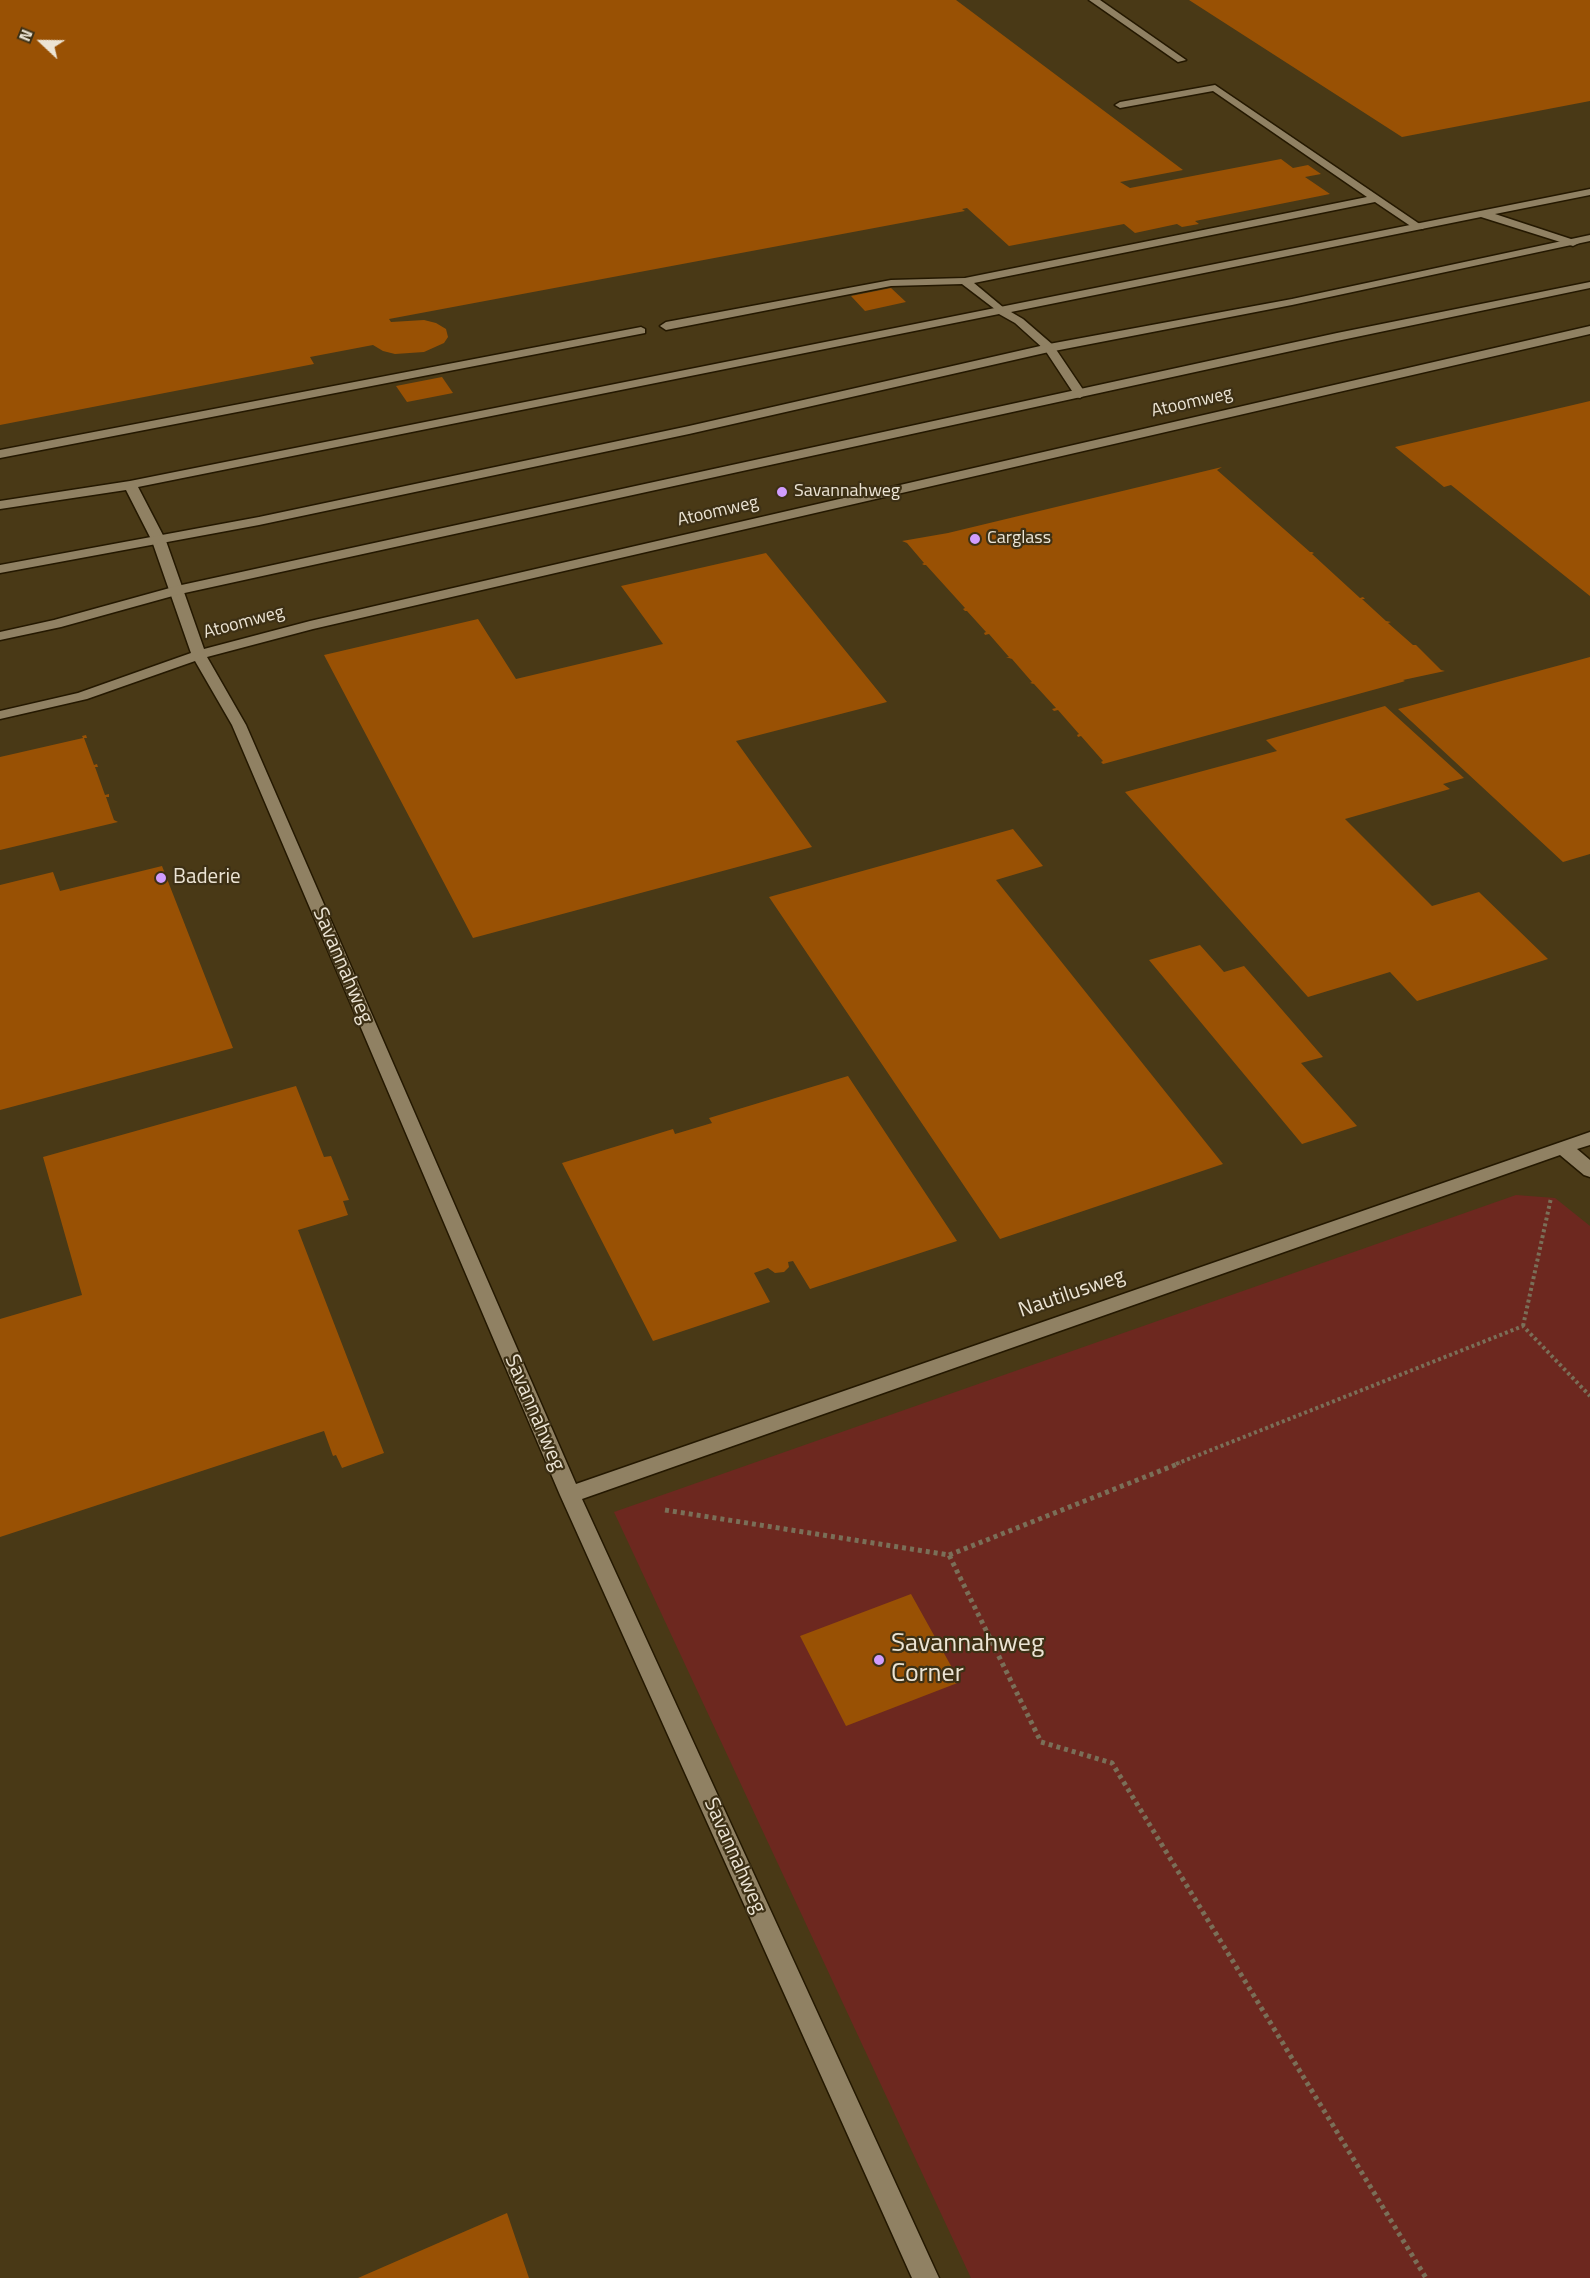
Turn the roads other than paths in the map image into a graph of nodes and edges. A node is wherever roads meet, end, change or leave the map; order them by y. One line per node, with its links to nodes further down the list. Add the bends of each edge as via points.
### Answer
1 (1094, 0): 2 (street)
2 (1181, 60)
3 (1120, 105): 5 (street, via 1215,88)
4 (1590, 192): 6 (street)
5 (1377, 198): 7 (street); 10 (street)
6 (1481, 214): 7 (street); 9 (street)
7 (1419, 227): 12 (street)
8 (1590, 238): 9 (street)
9 (1573, 243): 16 (street)
10 (965, 281): 12 (street); 13 (street, via 891,283)
11 (1590, 285): 17 (street, Atoomweg)
12 (1000, 310): 16 (street); 19 (street)
13 (666, 326)
14 (641, 330): 18 (street)
15 (1590, 330): 25 (street, Atoomweg, via 310,625)
16 (1049, 348): 17 (street); 21 (street, via 678,433)
17 (1080, 394): 23 (street, Atoomweg)
18 (0, 454)
19 (130, 485): 20 (street); 21 (street)
20 (0, 505)
21 (159, 541): 22 (street); 23 (street, Savannahweg)
22 (0, 569)
23 (177, 590): 24 (street, Atoomweg); 25 (street, Savannahweg)
24 (0, 636)
25 (199, 655): 26 (street, Atoomweg, via 82,696); 30 (street, Savannahweg, via 239,725)
26 (0, 715)
27 (1590, 1137): 28 (street, Nautilusweg)
28 (1562, 1147): 29 (street); 30 (street, Nautilusweg)
29 (1590, 1170)
30 (570, 1495): 31 (street, Savannahweg)
31 (926, 2278)

